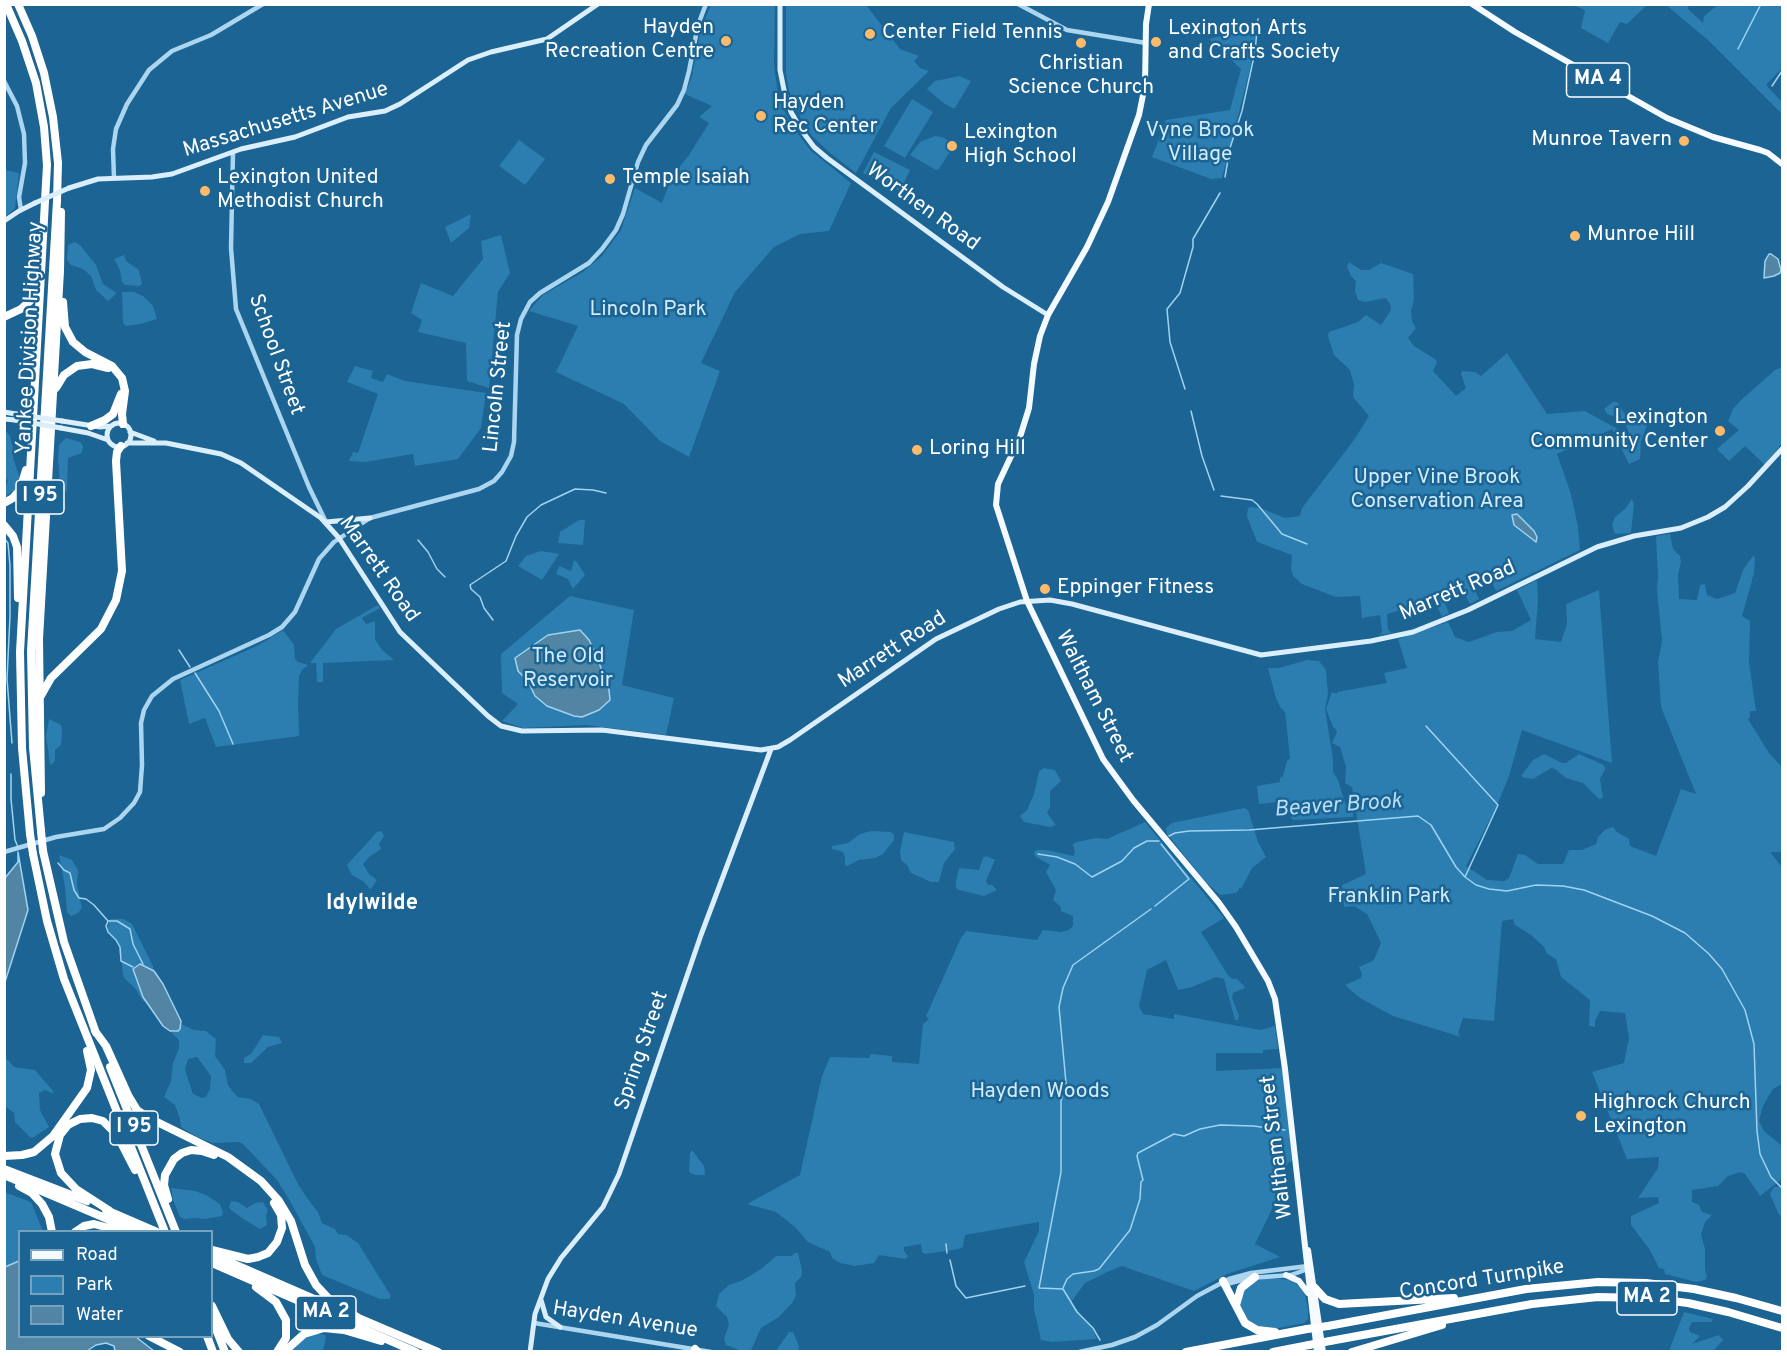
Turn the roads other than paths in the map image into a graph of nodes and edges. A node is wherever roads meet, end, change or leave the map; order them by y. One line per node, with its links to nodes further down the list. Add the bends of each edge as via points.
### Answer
1 (6, 4): 18 (highway, Yankee Division Highway / I 95, via 28,58 43,120 47,177)
2 (18, 4): 15 (highway, Yankee Division Highway / I 95, via 50,98)
3 (263, 4): 14 (street, via 211,35 165,55 149,70 116,129 112,149)
4 (598, 4): 12 (main road, Massachusetts Avenue, via 547,39 468,60 393,108 348,117 295,137)
5 (706, 4): 40 (street, Lincoln Street, via 684,90 646,145 616,230 589,263 540,292 521,319 517,335 514,442 507,465 479,489)
6 (780, 4): 20 (main road, Worthen Road, via 780,70 784,90 791,112 814,147 1003,287)
7 (1018, 4): 10 (street, via 1067,30)
8 (1149, 4): 10 (main road, Waltham Street)
9 (1472, 4): 13 (main road, MA 4, via 1666,118 1768,153)
10 (1146, 43): 20 (main road, Waltham Street, via 1142,104 1112,193)
11 (4, 81): 16 (street, via 18,108 24,139)
12 (233, 152): 14 (main road, Massachusetts Avenue, via 172,174); 36 (street, School Street, via 231,248 236,309)
13 (1782, 164)
14 (114, 178): 16 (main road, Massachusetts Avenue, bridge, via 89,181)
15 (58, 185): 19 (highway); 48 (highway, Yankee Division Highway / I 95, via 31,651)
16 (21, 210): 17 (main road, Massachusetts Avenue)
17 (4, 221)
18 (43, 256): 21 (highway, via 33,297 21,309); 35 (highway, Yankee Division Highway / I 95)
19 (60, 271): 22 (highway); 26 (highway, via 66,331 80,349 120,374 125,391)
20 (1048, 315): 44 (main road, Waltham Street, via 1037,346 1027,417 996,493 999,518)
21 (4, 317)
22 (53, 395): 28 (highway, via 62,378 77,366 96,364 112,371 120,386 118,405 109,417); 46 (highway, via 39,628)
23 (4, 412): 24 (main road)
24 (15, 417): 25 (main road); 27 (main road, bridge)
25 (4, 419)
26 (123, 424): 29 (main road); 30 (main road)
27 (61, 425): 28 (main road); 31 (main road)
28 (91, 426): 29 (main road)
29 (111, 426): 31 (main road)
30 (130, 432): 32 (main road); 33 (main road)
31 (108, 440): 33 (main road, via 114,446)
32 (158, 442): 33 (main road, Marrett Road); 39 (main road, Marrett Road, via 227,456)
33 (124, 445): 46 (highway, via 117,452 116,461 122,571 115,603 99,631 53,676)
34 (1782, 449): 44 (main road, Marrett Road, via 1748,486 1708,517 1680,528 1597,547 1439,623 1382,639 1259,655 1070,603)
35 (32, 451): 38 (highway, via 21,489); 45 (highway, Yankee Division Highway / I 95)
36 (311, 493): 37 (street, School Street); 39 (street)
37 (314, 499): 39 (street); 41 (street, School Street)
38 (4, 503)
39 (308, 510): 41 (main road, Marrett Road)
40 (370, 518): 41 (main road); 43 (street, Lincoln Street)
41 (326, 522): 43 (main road, Marrett Road)
42 (4, 525): 45 (highway, via 17,549)
43 (339, 538): 47 (main road, Marrett Road, via 400,632 501,726 522,731 602,730); 49 (street, Lincoln Street, via 319,559 295,612 282,627 173,679 152,696 141,723 140,792 120,818 104,829)
44 (1027, 601): 47 (main road, Marrett Road, via 1005,606 942,635 790,740); 67 (main road, Waltham Street, via 1103,759 1219,903 1268,981 1279,1022)
45 (22, 619): 50 (highway, Yankee Division Highway / I 95, bridge, via 21,736 33,855 55,950)
46 (39, 700): 48 (highway)
47 (771, 749): 73 (main road, Spring Street, via 718,886 613,1188 597,1216 554,1268)
48 (39, 819): 51 (highway, Yankee Division Highway / I 95, bridge, via 65,947)
49 (4, 852)
50 (83, 1029): 52 (highway, via 91,1070 84,1094 43,1146 25,1155); 55 (highway, Yankee Division Highway / I 95)
51 (95, 1031): 57 (highway, Yankee Division Highway / I 95); 80 (highway, via 137,1110 228,1157 261,1181 291,1221 314,1282 332,1301)
52 (4, 1156)
53 (4, 1169): 56 (highway)
54 (4, 1177): 58 (highway, via 38,1198); 61 (highway)
55 (151, 1197): 56 (highway, via 114,1130 100,1120 80,1119 68,1125 59,1137 57,1163 73,1187); 63 (highway, Yankee Division Highway / I 95)
56 (110, 1211): 62 (highway)
57 (175, 1228): 64 (highway, via 164,1181 174,1159 198,1150 233,1166 273,1201 281,1215 281,1232 272,1249 258,1257 241,1259)
58 (52, 1230)
59 (78, 1230): 60 (highway, via 94,1224)
60 (116, 1230)
61 (133, 1230)
62 (154, 1230)
63 (164, 1230)
64 (213, 1253)
65 (213, 1253): 80 (highway, MA 2)
66 (213, 1263): 68 (highway, MA 2)
67 (1308, 1268): 69 (street); 71 (street, via 1251,1273); 72 (main road, Waltham Street); 74 (main road, Waltham Street)
68 (237, 1274): 92 (highway, via 269,1295 282,1311 287,1333); 94 (highway, MA 2)
69 (1286, 1275): 70 (street); 74 (main road, via 1299,1281)
70 (1254, 1277): 71 (street); 76 (highway, via 1240,1289)
71 (1224, 1283): 76 (highway); 98 (street, via 1135,1337)
72 (1314, 1287): 75 (highway, via 1325,1299 1339,1304); 103 (main road, Waltham Street)
73 (542, 1293): 82 (main road, Spring Street); 83 (main road, via 545,1316)
74 (1310, 1295): 102 (main road, Waltham Street)
75 (1476, 1298): 78 (highway, Concord Turnpike / MA 2, via 1568,1284 1640,1282 1712,1292); 85 (highway, Concord Turnpike / MA 2, bridge)
76 (1236, 1306): 85 (highway, via 1252,1328)
77 (213, 1307): 91 (highway)
78 (1782, 1311)
79 (1468, 1316): 84 (highway, Concord Turnpike / MA 2, via 1562,1300 1634,1298 1711,1308); 87 (highway, Concord Turnpike / MA 2, bridge); 104 (highway)
80 (360, 1319): 95 (highway, MA 2)
81 (213, 1322): 90 (highway)
82 (534, 1323): 83 (street, Hayden Avenue); 96 (main road, Spring Street)
83 (560, 1327): 88 (street, Hayden Avenue)
84 (1782, 1328)
85 (1291, 1332): 99 (highway, Concord Turnpike / MA 2)
86 (153, 1338): 89 (highway)
87 (1298, 1347): 100 (highway, Concord Turnpike / MA 2); 101 (highway)
88 (696, 1350): 97 (street, Hayden Avenue)
89 (180, 1352)
90 (225, 1352)
91 (239, 1352)
92 (277, 1352)
93 (284, 1352): 94 (highway, via 304,1334 327,1328)
94 (415, 1352)
95 (438, 1352)
96 (530, 1352)
97 (711, 1352)
98 (1079, 1352)
99 (1186, 1352)
100 (1273, 1352)
101 (1286, 1352)
102 (1317, 1352)
103 (1323, 1352)
104 (1352, 1352)

